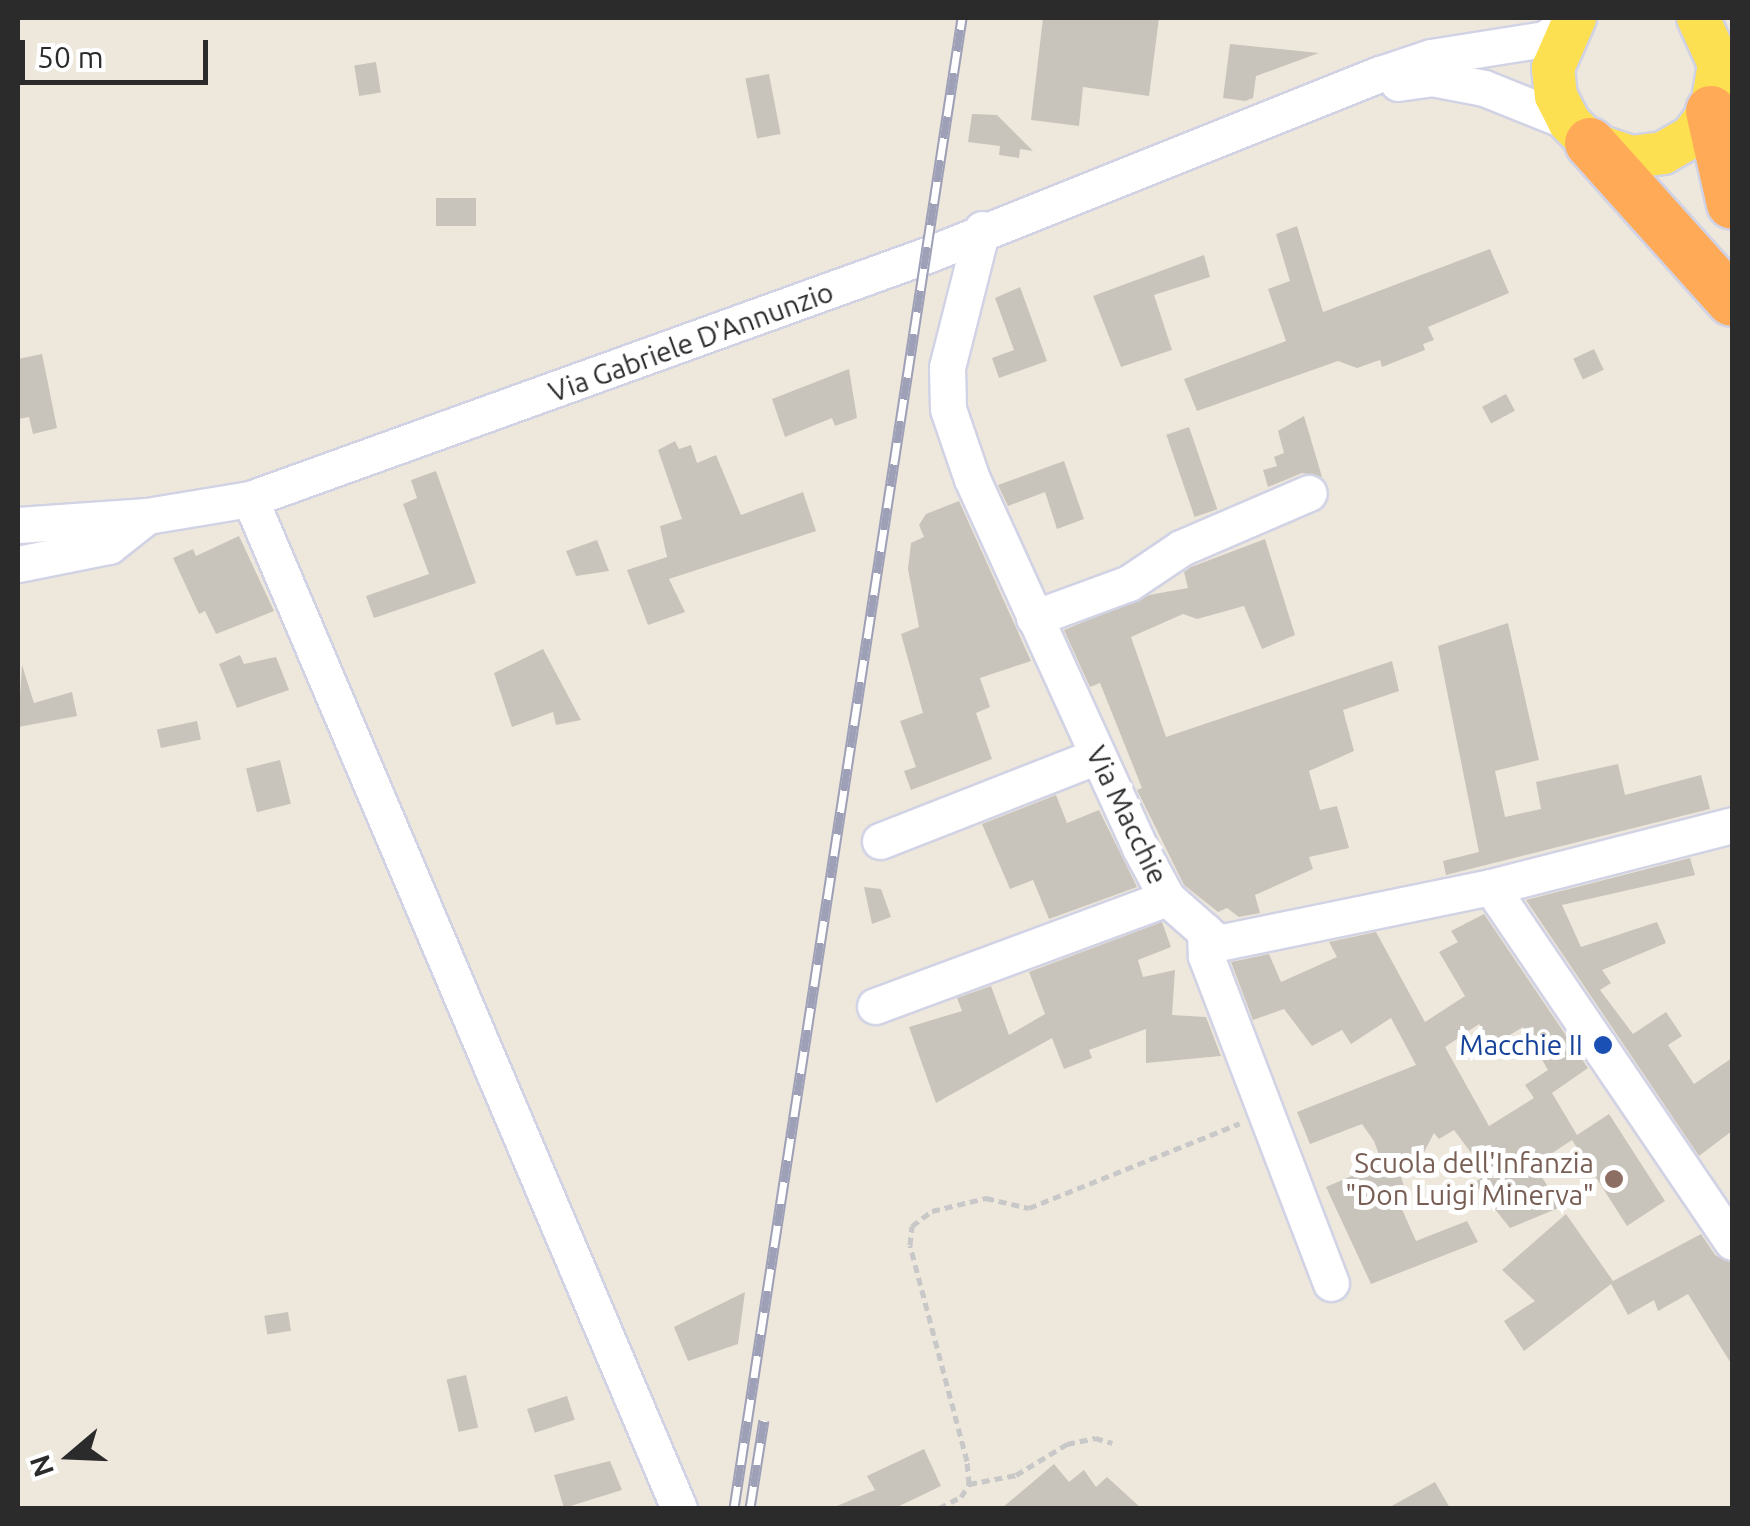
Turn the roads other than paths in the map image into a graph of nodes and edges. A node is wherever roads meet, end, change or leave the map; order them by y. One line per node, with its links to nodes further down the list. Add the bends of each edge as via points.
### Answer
1 (1574, 18): 3 (street, via 1545,38 1431,57); 5 (main road, via 1553,68)
2 (1698, 18): 4 (main road, via 1719,64)
3 (1347, 90): 5 (street, via 1432,78 1484,88); 7 (street, Via Gabriele D'Annunzio)
4 (1721, 90): 5 (main road, via 1692,136 1663,153 1631,157); 6 (highway)
5 (1580, 132): 8 (highway)
6 (1732, 204)
7 (982, 229): 10 (street, Via Gabriele D'Annunzio, via 610,372); 14 (street, Via Macchie, via 947,367 948,409)
8 (1732, 301)
9 (1309, 493): 14 (street, via 1181,548 1129,582)
10 (250, 498): 11 (street, Via Gabriele D'Annunzio); 24 (street)
11 (147, 516): 12 (street, Via Gabriele D'Annunzio); 13 (street, via 109,546)
12 (18, 525)
13 (18, 564)
14 (1034, 618): 15 (street, Via Macchie)
15 (1097, 756): 17 (street); 19 (street, Via Macchie)
16 (1732, 825): 18 (street)
17 (880, 842)
18 (1490, 887): 20 (street, via 1218,943); 22 (street)
19 (1168, 898): 20 (street, Via Macchie); 21 (street)
20 (1204, 931): 23 (street, via 1206,956)
21 (875, 1006)
22 (1732, 1242)
23 (1332, 1283)
24 (678, 1508)

